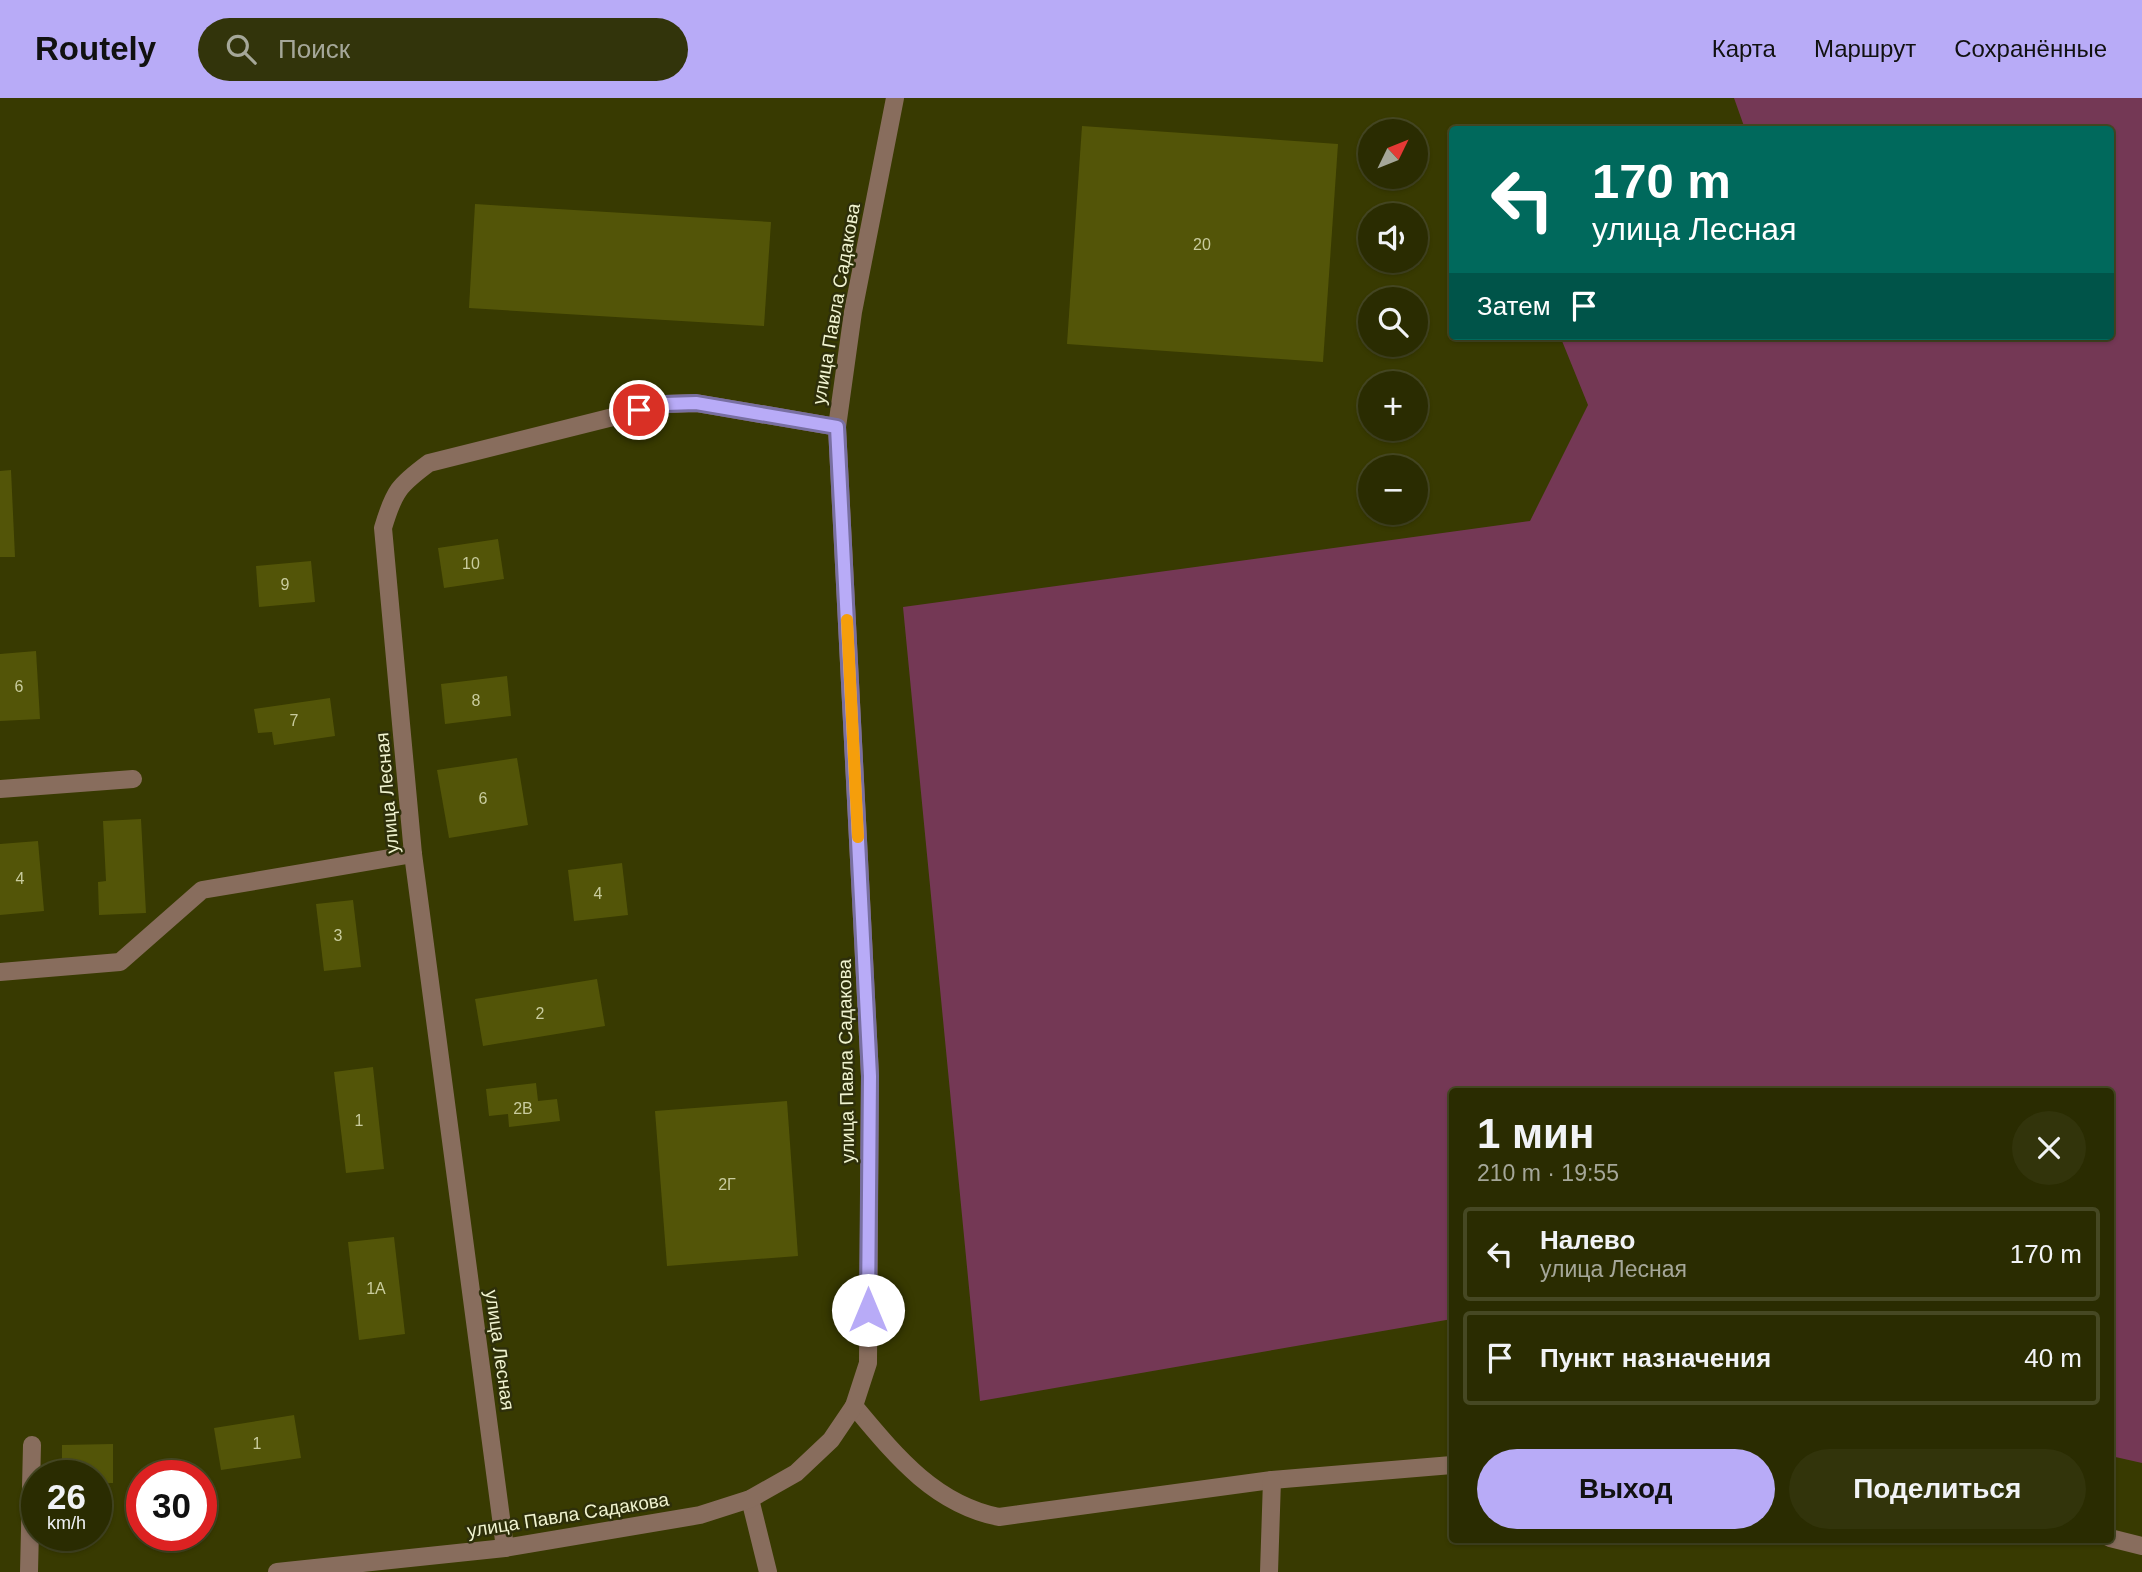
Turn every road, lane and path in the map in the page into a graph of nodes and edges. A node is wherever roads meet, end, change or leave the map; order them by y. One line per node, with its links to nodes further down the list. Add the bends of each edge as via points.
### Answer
1 (895, 98): 2 (street, улица Павла Садакова, via 853,312)
2 (837, 427): 5 (street, улица Лесная, via 696,403 665,404 429,463 403,482 391,500 383,528); 7 (street, улица Павла Садакова, via 870,1076 868,1363)
3 (133, 779): 4 (street)
4 (0, 789)
5 (413, 854): 6 (street, via 202,890 120,962); 14 (street, улица Лесная)
6 (0, 972)
7 (854, 1406): 10 (street, via 894,1454 934,1488 955,1503 999,1517); 11 (street, улица Павла Садакова, via 831,1440 796,1473)
8 (32, 1444): 15 (street)
9 (1449, 1465): 10 (street)
10 (1272, 1480): 18 (street)
11 (750, 1499): 14 (street, улица Павла Садакова, via 701,1515); 17 (street)
12 (2114, 1539): 13 (street)
13 (2142, 1546)
14 (505, 1548): 16 (street, улица Павла Садакова)
15 (29, 1572)
16 (277, 1572)
17 (768, 1572)
18 (1269, 1572)

